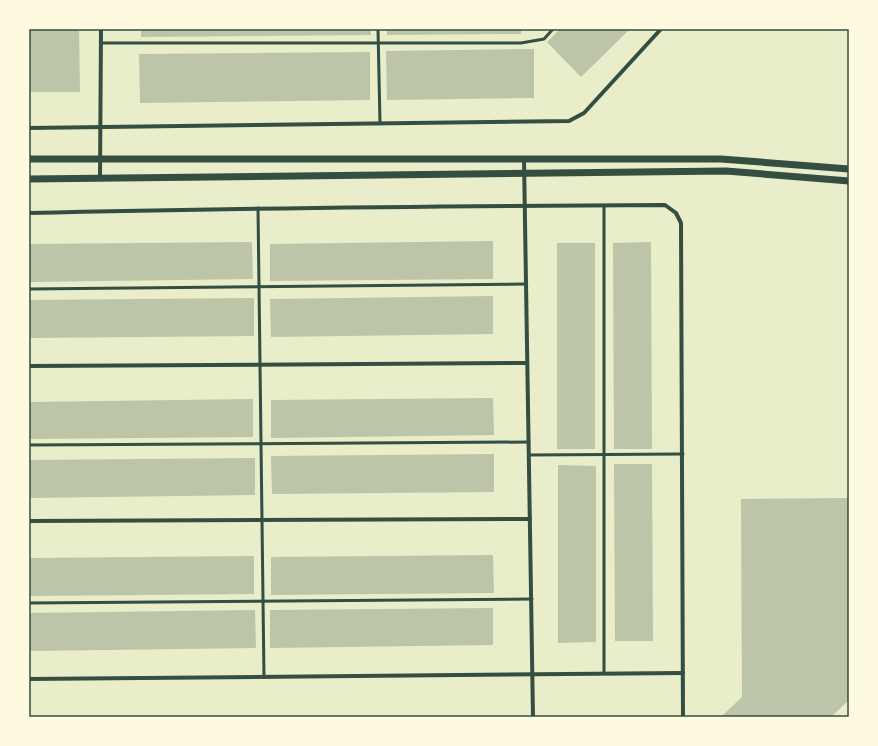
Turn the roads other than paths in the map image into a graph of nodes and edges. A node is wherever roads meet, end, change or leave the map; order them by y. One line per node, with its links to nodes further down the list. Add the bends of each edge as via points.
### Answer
1 (101, 29): 5 (street)
2 (378, 29): 6 (lane)
3 (553, 29): 6 (lane, via 544,39 521,43)
4 (660, 29): 7 (street, via 584,113 569,121)
5 (101, 43): 6 (lane); 8 (street)
6 (378, 43): 7 (lane)
7 (380, 123): 8 (street)
8 (100, 127): 9 (street); 11 (street)
9 (29, 128)
10 (29, 159): 11 (street)
11 (100, 159): 12 (street); 15 (street)
12 (524, 159): 13 (street, via 721,160); 14 (street)
13 (849, 170)
14 (524, 174): 15 (street); 17 (street, via 726,171); 18 (street)
15 (100, 178): 16 (street)
16 (29, 179)
17 (849, 181)
18 (525, 205): 19 (street); 20 (street); 22 (street)
19 (604, 206): 32 (street, via 665,205 676,213 681,223); 33 (lane)
20 (258, 208): 21 (street); 23 (lane)
21 (29, 213)
22 (526, 284): 23 (lane); 25 (street)
23 (259, 287): 24 (lane); 26 (lane)
24 (29, 289)
25 (528, 363): 26 (street); 28 (street)
26 (260, 364): 27 (street); 29 (lane)
27 (29, 366)
28 (530, 442): 29 (lane); 31 (street)
29 (261, 444): 30 (lane); 35 (lane)
30 (29, 445)
31 (529, 454): 33 (lane); 34 (street)
32 (683, 454): 33 (lane); 41 (street)
33 (604, 455): 40 (lane)
34 (530, 519): 35 (street); 37 (street)
35 (262, 520): 36 (street); 38 (lane)
36 (29, 521)
37 (532, 599): 38 (lane); 42 (street)
38 (264, 601): 39 (lane); 43 (lane)
39 (29, 603)
40 (604, 673): 41 (street); 42 (street)
41 (683, 673): 46 (street)
42 (533, 674): 43 (street); 45 (street)
43 (264, 677): 44 (street)
44 (29, 678)
45 (533, 717)
46 (683, 717)

